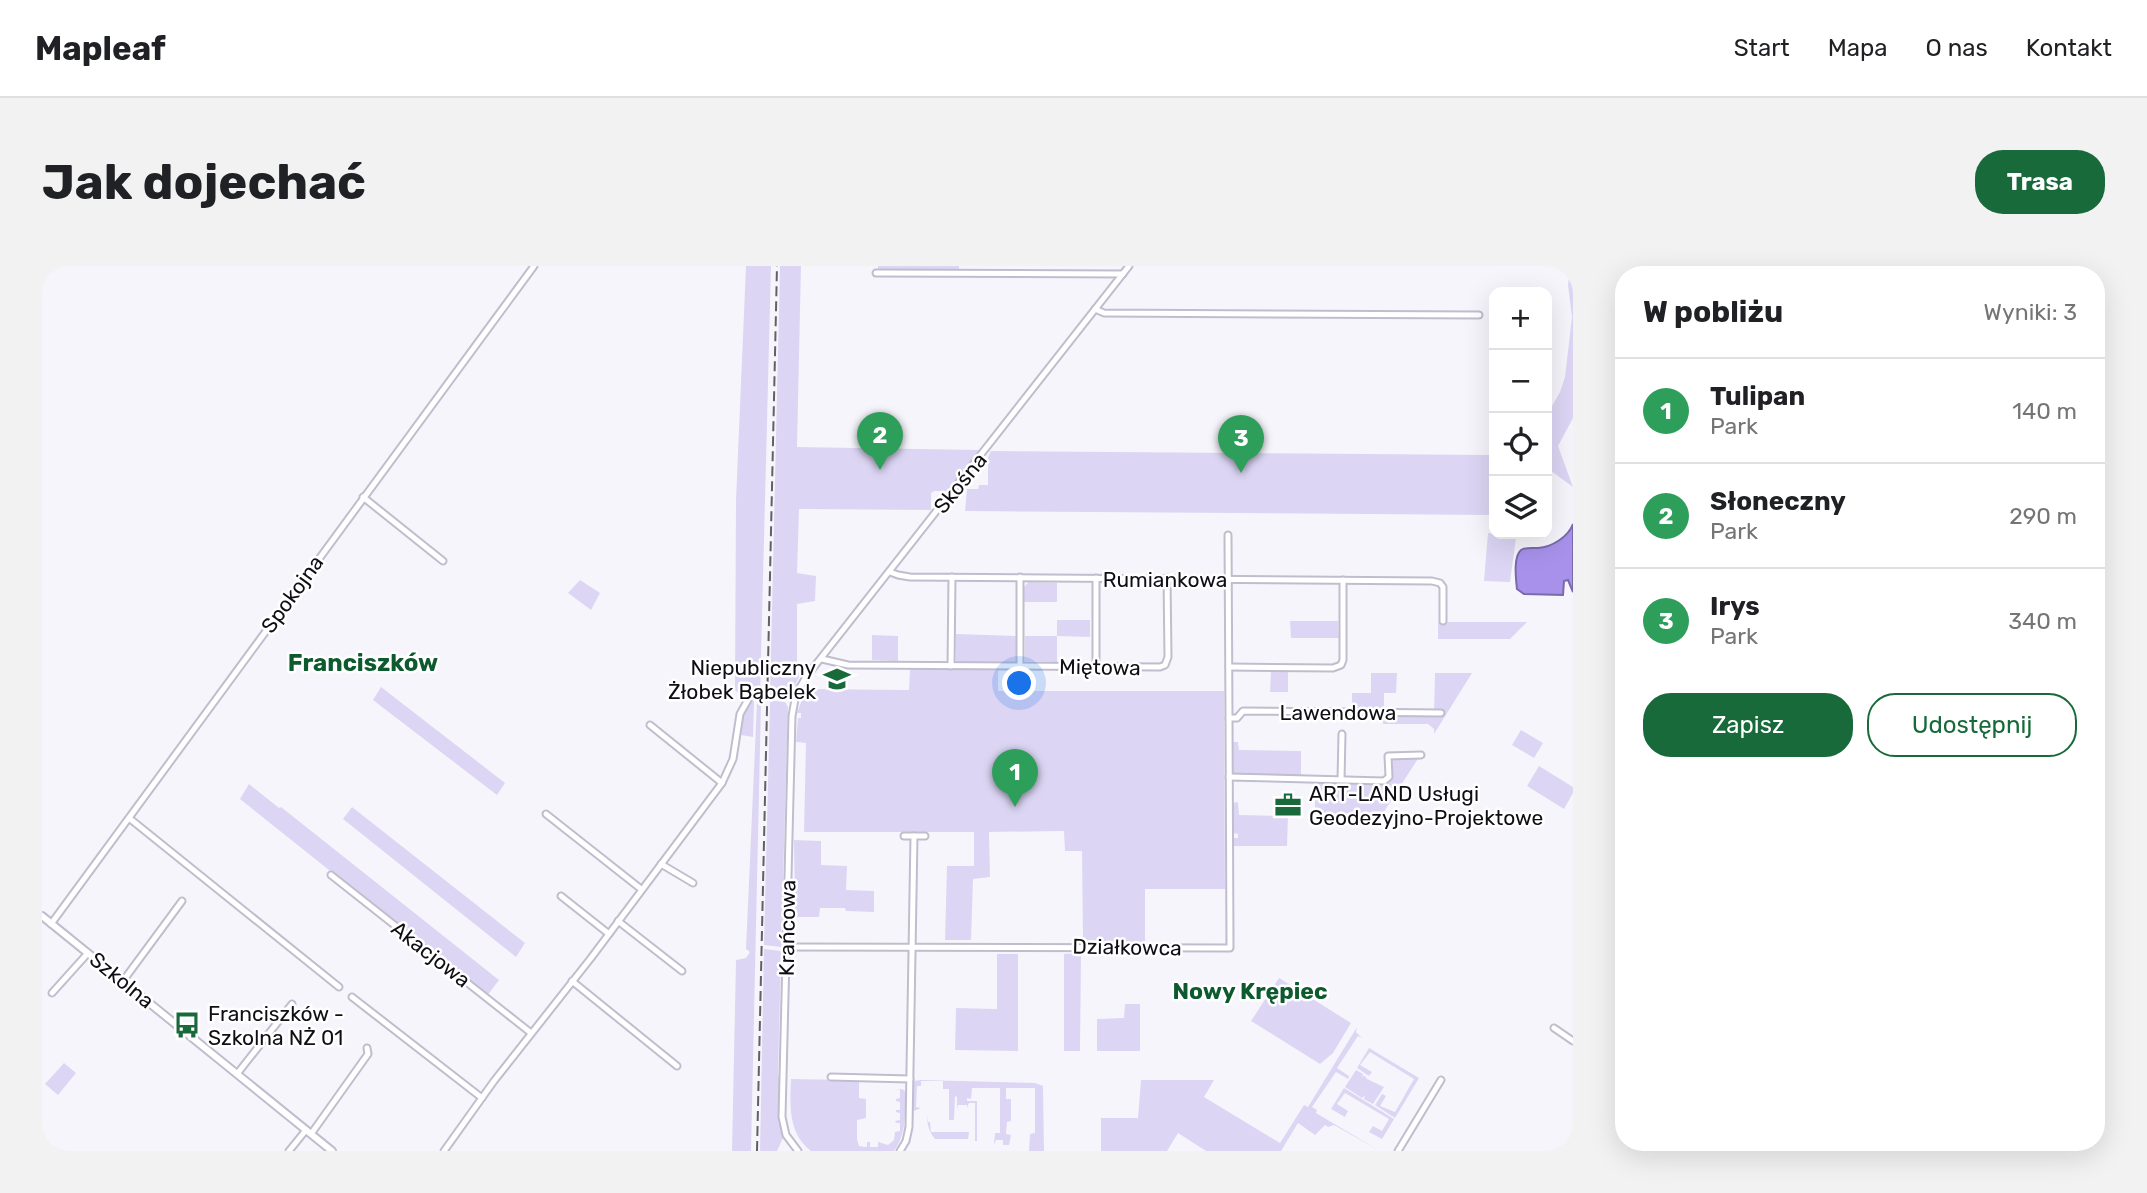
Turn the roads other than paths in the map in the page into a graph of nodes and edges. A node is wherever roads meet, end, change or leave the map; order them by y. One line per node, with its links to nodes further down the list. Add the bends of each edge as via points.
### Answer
1 (534, 266): 7 (street, Spokojna)
2 (1129, 266): 4 (street, Skośna)
3 (876, 272): 4 (street)
4 (1123, 274): 5 (street, Skośna)
5 (1096, 309): 6 (street, via 1104,313); 10 (street, Skośna)
6 (1479, 315)
7 (363, 497): 9 (street); 34 (street, Spokojna)
8 (1228, 535): 15 (street)
9 (443, 561)
10 (890, 572): 11 (street, Rumiankowa); 18 (street, Skośna)
11 (952, 577): 12 (street, Rumiankowa); 19 (street)
12 (1020, 578): 13 (street, Rumiankowa); 20 (street)
13 (1096, 578): 14 (street, Rumiankowa); 21 (street)
14 (1167, 579): 15 (street, Rumiankowa); 21 (street, Miętowa, via 1166,665)
15 (1227, 579): 16 (street, Rumiankowa); 22 (street)
16 (1343, 580): 17 (street, Rumiankowa, via 1440,583); 22 (street, via 1343,660 1339,666)
17 (1443, 621)
18 (822, 659): 19 (street, Miętowa, via 848,665); 24 (street, Skośna, via 806,677)
19 (951, 666): 20 (street, Miętowa)
20 (1020, 666): 21 (street, Miętowa)
21 (1096, 667)
22 (1228, 667): 26 (street, Działkowca)
23 (749, 698): 32 (street)
24 (794, 702): 48 (street, Krańcowa)
25 (1441, 713): 26 (street, Lawendowa, via 1243,711 1237,718)
26 (1229, 718): 30 (street, Działkowca)
27 (650, 725): 32 (street)
28 (1342, 734): 31 (street)
29 (1421, 755): 31 (street, via 1388,756 1389,777 1384,781)
30 (1229, 777): 31 (street); 49 (street, Działkowca, via 1230,948)
31 (1341, 780)
32 (722, 783): 38 (street)
33 (546, 814): 41 (street)
34 (129, 818): 46 (street, Spokojna); 54 (street)
35 (904, 836): 36 (street)
36 (914, 836): 37 (street); 49 (street)
37 (925, 836)
38 (661, 864): 40 (street); 41 (street)
39 (331, 876): 59 (street, Akacjowa)
40 (693, 884)
41 (641, 890): 45 (street)
42 (561, 896): 47 (street)
43 (182, 901): 52 (street)
44 (42, 916): 46 (street, Szkolna)
45 (618, 921): 47 (street); 51 (street)
46 (51, 924): 50 (street, Szkolna)
47 (609, 934): 53 (street)
48 (786, 947): 49 (street, Działkowca); 72 (street, Krańcowa, via 782,1118 786,1135)
49 (911, 947): 65 (street)
50 (88, 953): 52 (street, Szkolna); 55 (street)
51 (682, 971)
52 (123, 981): 63 (street, Szkolna)
53 (572, 981): 59 (street); 62 (street)
54 (339, 987)
55 (52, 993)
56 (352, 997): 67 (street)
57 (292, 1004): 63 (street)
58 (1553, 1028): 60 (street)
59 (531, 1033): 67 (street)
60 (1573, 1041)
61 (367, 1048): 68 (street, via 368,1054)
62 (677, 1066)
63 (237, 1074): 68 (street, Szkolna)
64 (831, 1077): 65 (street)
65 (910, 1079): 73 (street, via 909,1127)
66 (1441, 1080): 74 (street)
67 (482, 1098): 69 (street)
68 (308, 1132): 70 (street); 71 (street, Szkolna)
69 (446, 1150)
70 (289, 1151)
71 (332, 1151)
72 (798, 1151)
73 (900, 1151)
74 (1398, 1151)

